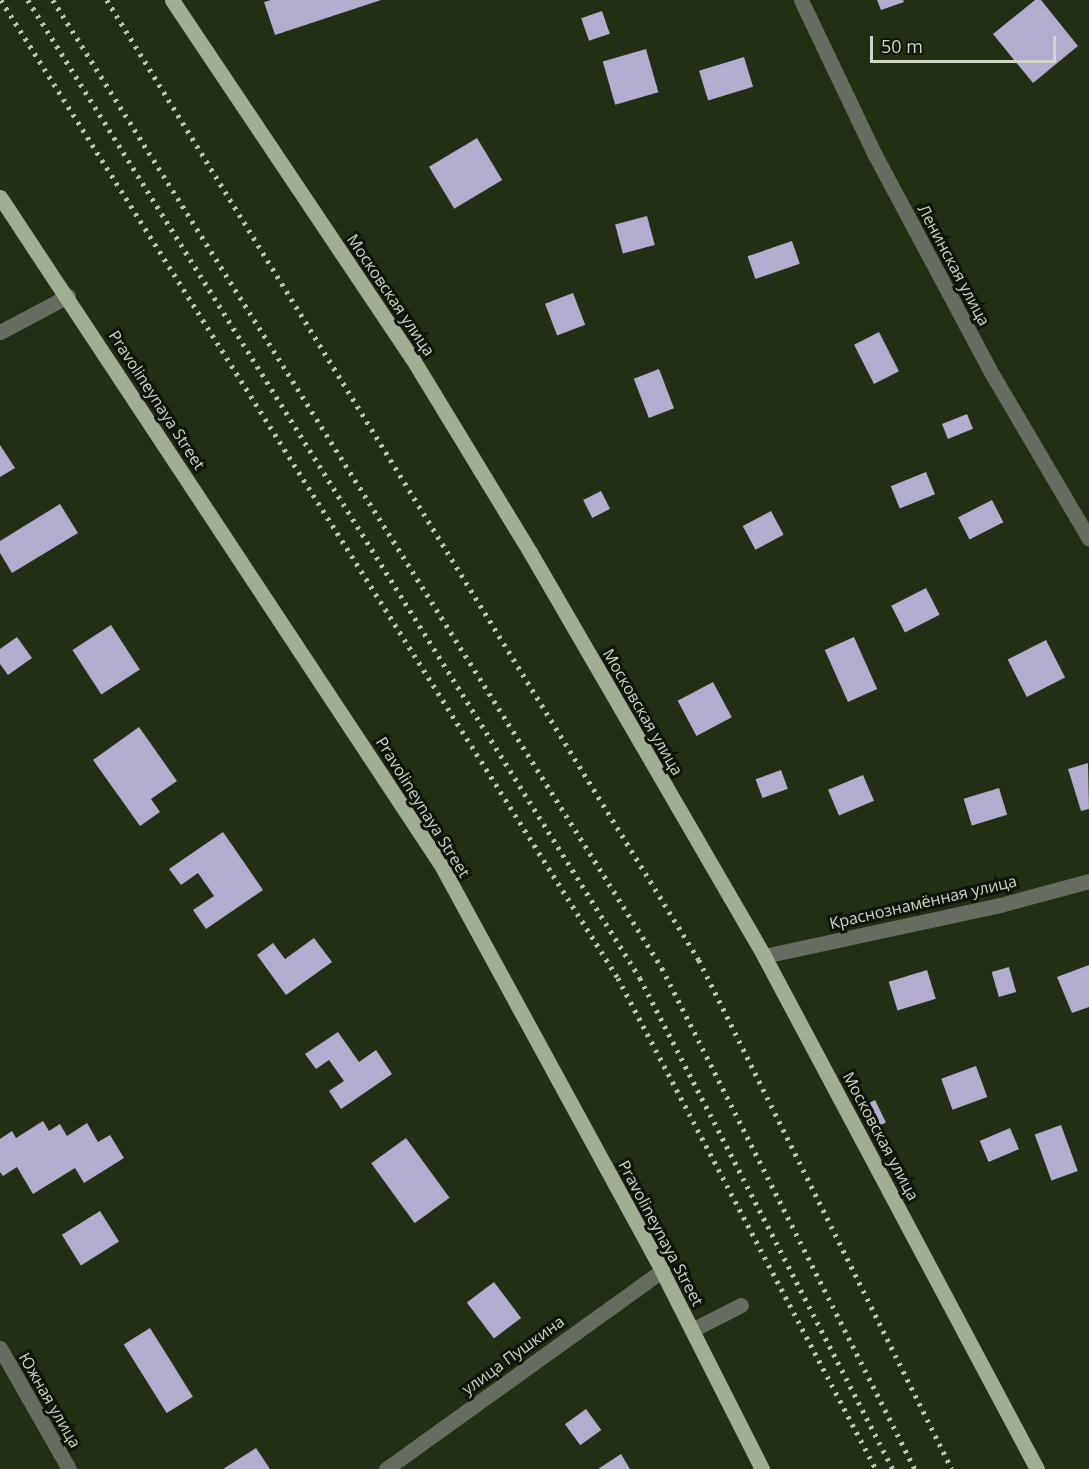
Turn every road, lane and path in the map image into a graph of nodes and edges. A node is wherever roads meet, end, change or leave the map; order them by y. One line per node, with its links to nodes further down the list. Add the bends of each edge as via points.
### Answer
1 (172, 0): 8 (main road, Московская улица, via 412,358)
2 (801, 0): 6 (street, Ленинская улица, via 875,155 986,364)
3 (0, 197): 4 (main road, Pravolineynaya Street)
4 (68, 296): 5 (street); 9 (main road, Pravolineynaya Street, via 441,865)
5 (0, 332)
6 (1089, 539)
7 (1089, 881): 8 (street, Краснознамённая улица, via 1000,905)
8 (764, 956): 16 (main road, Московская улица)
9 (662, 1271): 11 (main road, Pravolineynaya Street); 14 (street, улица Пушкина)
10 (741, 1305): 11 (street)
11 (692, 1330): 15 (main road, Pravolineynaya Street)
12 (0, 1348): 13 (street, Южная улица)
13 (69, 1469)
14 (386, 1469)
15 (762, 1469)
16 (1037, 1469)

